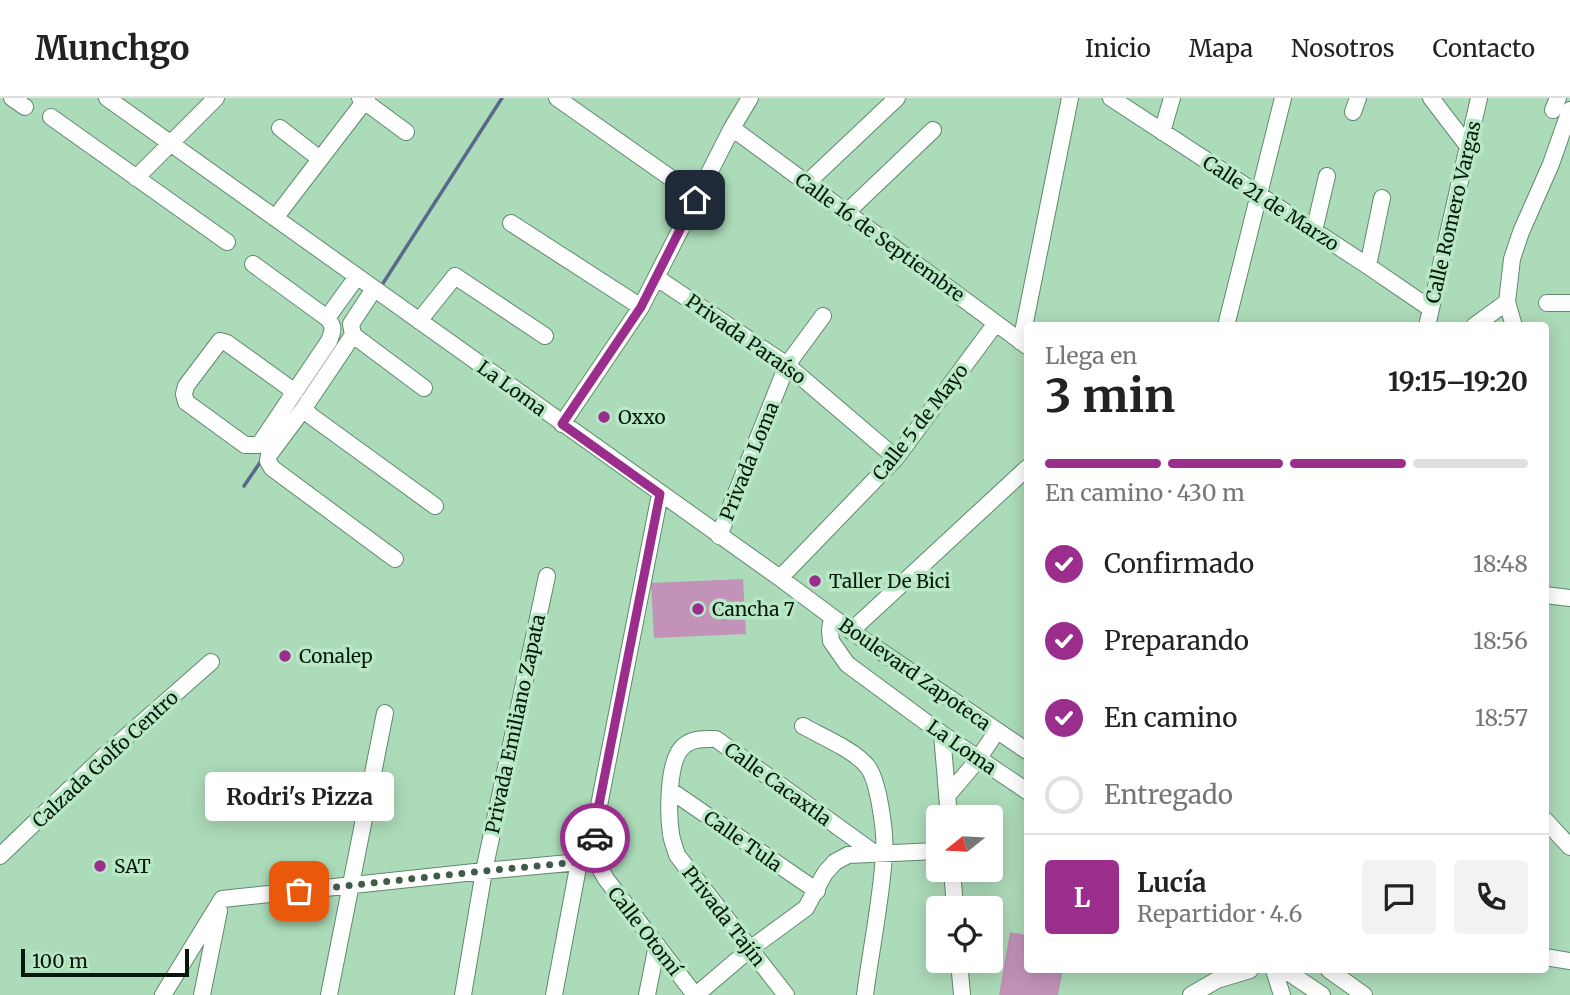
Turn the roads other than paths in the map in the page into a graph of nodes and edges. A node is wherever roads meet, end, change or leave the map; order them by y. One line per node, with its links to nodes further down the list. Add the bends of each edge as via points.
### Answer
1 (107, 98): 20 (street, La Loma)
2 (216, 98): 20 (street)
3 (557, 98): 28 (street, via 689,191)
4 (897, 98): 25 (street)
5 (1070, 98): 47 (street)
6 (1111, 98): 19 (street, Calle 21 de Marzo)
7 (1172, 98): 19 (street)
8 (1283, 98): 26 (street)
9 (1431, 98): 21 (street)
10 (1479, 98): 21 (street, Calle Romero Vargas)
11 (364, 99): 18 (street); 22 (street)
12 (748, 99): 16 (street)
13 (1560, 106): 39 (street, via 1551,164 1512,259)
14 (51, 117): 24 (street)
15 (280, 128): 22 (street)
16 (732, 128): 25 (street, Calle 16 de Septiembre); 28 (street)
17 (933, 130): 29 (street)
18 (406, 132)
19 (1162, 132): 26 (street, Calle 21 de Marzo)
20 (171, 144): 24 (street); 30 (street, La Loma)
21 (1468, 145): 44 (street, Calle Romero Vargas)
22 (320, 159): 30 (street)
23 (1328, 176): 32 (street)
24 (136, 178): 33 (street)
25 (807, 183): 29 (street, Calle 16 de Septiembre)
26 (1257, 195): 32 (street, Calle 21 de Marzo); 48 (street)
27 (1382, 198): 35 (street)
28 (695, 200): 37 (street)
29 (846, 213): 51 (street, Calle 16 de Septiembre)
30 (275, 218): 36 (street, La Loma)
31 (511, 223): 42 (street)
32 (1314, 231): 35 (street, Calle 21 de Marzo)
33 (226, 242)
34 (253, 264): 45 (street)
35 (1368, 266): 44 (street, Calle 21 de Marzo)
36 (356, 278): 38 (street, La Loma); 45 (street)
37 (657, 278): 42 (street); 55 (street, Privada Paraíso)
38 (374, 289): 46 (street, La Loma); 52 (street, via 351,324)
39 (1507, 302): 49 (street); 50 (street)
40 (1548, 303): 41 (street)
41 (1570, 303)
42 (641, 307): 59 (street)
43 (822, 316): 55 (street, Privada Loma)
44 (1429, 317)
45 (327, 318): 57 (street, via 333,324 329,341)
46 (419, 321): 53 (street, via 455,276); 59 (street, La Loma)
47 (1028, 322)
48 (1227, 322)
49 (1480, 322)
50 (1513, 322)
51 (996, 323): 54 (street, Calle 16 de Septiembre); 60 (street, Calle 5 de Mayo)
52 (353, 335): 56 (street); 58 (street)
53 (545, 336)
54 (1024, 344)
55 (788, 365): 60 (street, Privada Paraíso); 64 (street, Privada Loma)
56 (424, 387)
57 (295, 392): 57 (street, via 259,445 251,447 186,402 184,394 220,341)
58 (304, 408): 63 (street); 65 (street, via 269,455 272,468)
59 (562, 424): 62 (street, La Loma)
60 (896, 458): 67 (street, Calle 5 de Mayo)
61 (1024, 471): 69 (street)
62 (660, 494): 64 (street, La Loma); 87 (street, Calle Otomí, via 595,825)
63 (435, 506)
64 (719, 536): 67 (street, La Loma)
65 (395, 559)
66 (547, 576): 88 (street, Privada Emiliano Zapata)
67 (780, 578): 68 (street, La Loma)
68 (832, 617): 69 (street, Boulevard Zapoteca); 74 (street, La Loma, via 831,641 846,664)
69 (851, 631): 73 (street, Boulevard Zapoteca)
70 (211, 663): 85 (street, Calzada Golfo Centro, via 103,757)
71 (385, 713): 89 (street)
72 (803, 726): 84 (street, via 867,765 878,793)
73 (997, 731): 75 (street, Boulevard Zapoteca); 76 (street)
74 (942, 734): 76 (street, La Loma); 79 (street)
75 (1024, 749)
76 (979, 758): 77 (street, La Loma); 79 (street)
77 (1024, 789)
78 (670, 790): 84 (street, Calle Cacaxtla, via 672,766 682,746 696,739 716,739); 90 (street, Calle Tula); 93 (street, Privada Tajín, via 671,834 677,855)
79 (947, 796): 80 (street)
80 (947, 805)
81 (1549, 824): 82 (street)
82 (1570, 847)
83 (926, 851): 84 (street)
84 (879, 853): 90 (street, via 848,855 835,862); 109 (street)
85 (0, 856)
86 (579, 862): 87 (street); 88 (street); 105 (street)
87 (597, 863): 92 (street, Calle Otomí)
88 (484, 871): 89 (street); 104 (street, Privada Emiliano Zapata)
89 (351, 886): 91 (street); 103 (street)
90 (817, 891): 93 (street, via 806,908)
91 (222, 899): 101 (street); 102 (street)
92 (657, 945): 106 (street); 107 (street, Calle Otomí)
93 (750, 949): 107 (street); 108 (street, Privada Tajín)
94 (1549, 958): 95 (street)
95 (1570, 961)
96 (960, 973): 110 (street)
97 (1240, 973): 111 (street)
98 (1275, 973): 112 (street)
99 (1289, 973): 113 (street)
100 (1333, 973): 114 (street)
101 (163, 995)
102 (202, 995)
103 (329, 995)
104 (463, 995)
105 (554, 995)
106 (647, 995)
107 (696, 995)
108 (786, 995)
109 (864, 995)
110 (962, 995)
111 (1191, 995)
112 (1282, 995)
113 (1322, 995)
114 (1364, 995)

